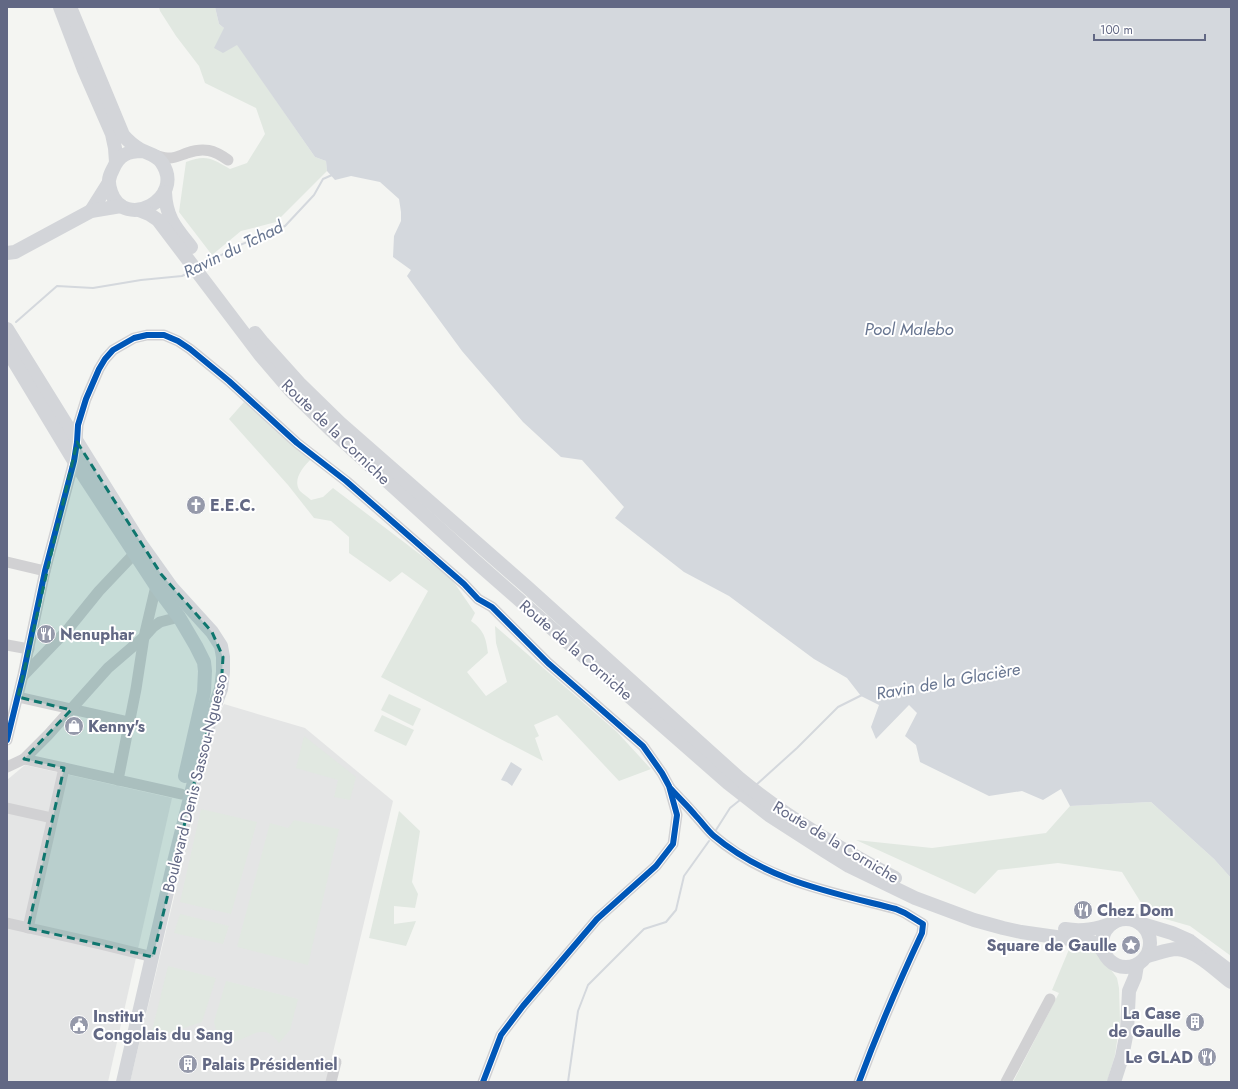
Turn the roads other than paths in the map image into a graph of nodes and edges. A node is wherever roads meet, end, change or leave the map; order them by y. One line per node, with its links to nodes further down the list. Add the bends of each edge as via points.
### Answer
1 (60, 7): 6 (main road, via 112,134)
2 (70, 7): 3 (main road, via 123,135 130,143)
3 (148, 153): 4 (street, via 169,158); 6 (main road, via 132,151); 8 (main road, via 161,162 166,171)
4 (180, 156): 5 (street, via 203,149); 8 (street)
5 (228, 160)
6 (116, 162): 7 (main road)
7 (108, 184): 9 (main road); 11 (main road)
8 (166, 186): 10 (main road, via 158,201); 12 (main road, Route de la Corniche, via 166,204)
9 (121, 206): 10 (main road); 11 (main road)
10 (139, 210): 12 (main road, Route de la Corniche, via 158,220)
11 (91, 211): 13 (main road)
12 (176, 236): 40 (main road, Route de la Corniche, via 261,356 291,391 474,561 768,815 849,866)
13 (11, 253): 14 (main road)
14 (7, 265)
15 (7, 330): 17 (main road, Boulevard Denis Sassou-Nguesso)
16 (7, 350): 18 (main road, Boulevard Denis Sassou-Nguesso)
17 (77, 442): 18 (street); 36 (street, via 78,425 86,399 99,369 113,350 134,338 147,335 164,336 178,341 190,348 297,443 346,481 478,599 492,607 548,663 643,746); 45 (main road, Boulevard Denis Sassou-Nguesso, via 157,568 212,632 223,657 221,689 212,713)
18 (74, 461): 19 (main road, Boulevard Denis Sassou-Nguesso); 21 (street)
19 (134, 553): 22 (main road, Boulevard Denis Sassou-Nguesso); 27 (street, via 69,628)
20 (7, 562): 21 (street)
21 (45, 571): 26 (street)
22 (156, 586): 23 (main road, Boulevard Denis Sassou-Nguesso); 24 (street)
23 (179, 617): 24 (street, via 160,622); 37 (main road, Boulevard Denis Sassou-Nguesso, via 204,662 206,679)
24 (144, 637): 29 (street, via 108,668); 30 (street)
25 (7, 644): 26 (street)
26 (29, 649): 27 (street)
27 (23, 675): 28 (street)
28 (18, 697): 29 (street); 31 (street)
29 (72, 710): 30 (street); 32 (street)
30 (129, 722): 35 (street)
31 (7, 740)
32 (24, 758): 33 (street); 34 (street)
33 (7, 767)
34 (64, 768): 35 (street); 39 (street)
35 (118, 780): 37 (street)
36 (669, 786): 56 (street, via 677,815 673,844 656,866 596,919 523,1006 501,1035); 57 (street, via 710,832 766,870 825,892 896,909 923,924 922,933 896,987)
37 (181, 794): 45 (main road, Boulevard Denis Sassou-Nguesso)
38 (7, 808): 39 (street)
39 (52, 818): 44 (street)
40 (917, 894): 42 (main road, Route de la Corniche, via 1022,923 1082,931); 46 (main road, Route de la Corniche, via 974,920 1021,932 1091,942 1097,944)
41 (7, 923): 44 (street)
42 (1113, 923): 43 (main road, Route de la Corniche, via 1130,920); 46 (main road, via 1103,937 1102,946)
43 (1138, 923): 47 (main road, via 1149,935 1150,944); 48 (main road, Route de la Corniche, via 1172,933 1190,942)
44 (28, 928): 45 (street)
45 (148, 955): 53 (main road, Boulevard Denis Sassou-Nguesso); 54 (main road, Boulevard Denis Sassou-Nguesso)
46 (1107, 957): 47 (main road, Route de la Corniche, via 1123,967); 50 (main road, via 1124,976)
47 (1142, 961): 49 (main road, Route de la Corniche, via 1176,949 1191,952); 50 (main road)
48 (1231, 972)
49 (1231, 982)
50 (1129, 991): 59 (main road, via 1127,1031)
51 (1050, 999): 58 (street)
52 (336, 1062): 55 (street)
53 (115, 1082)
54 (123, 1082)
55 (331, 1082)
56 (483, 1082)
57 (859, 1082)
58 (1006, 1082)
59 (1114, 1082)

